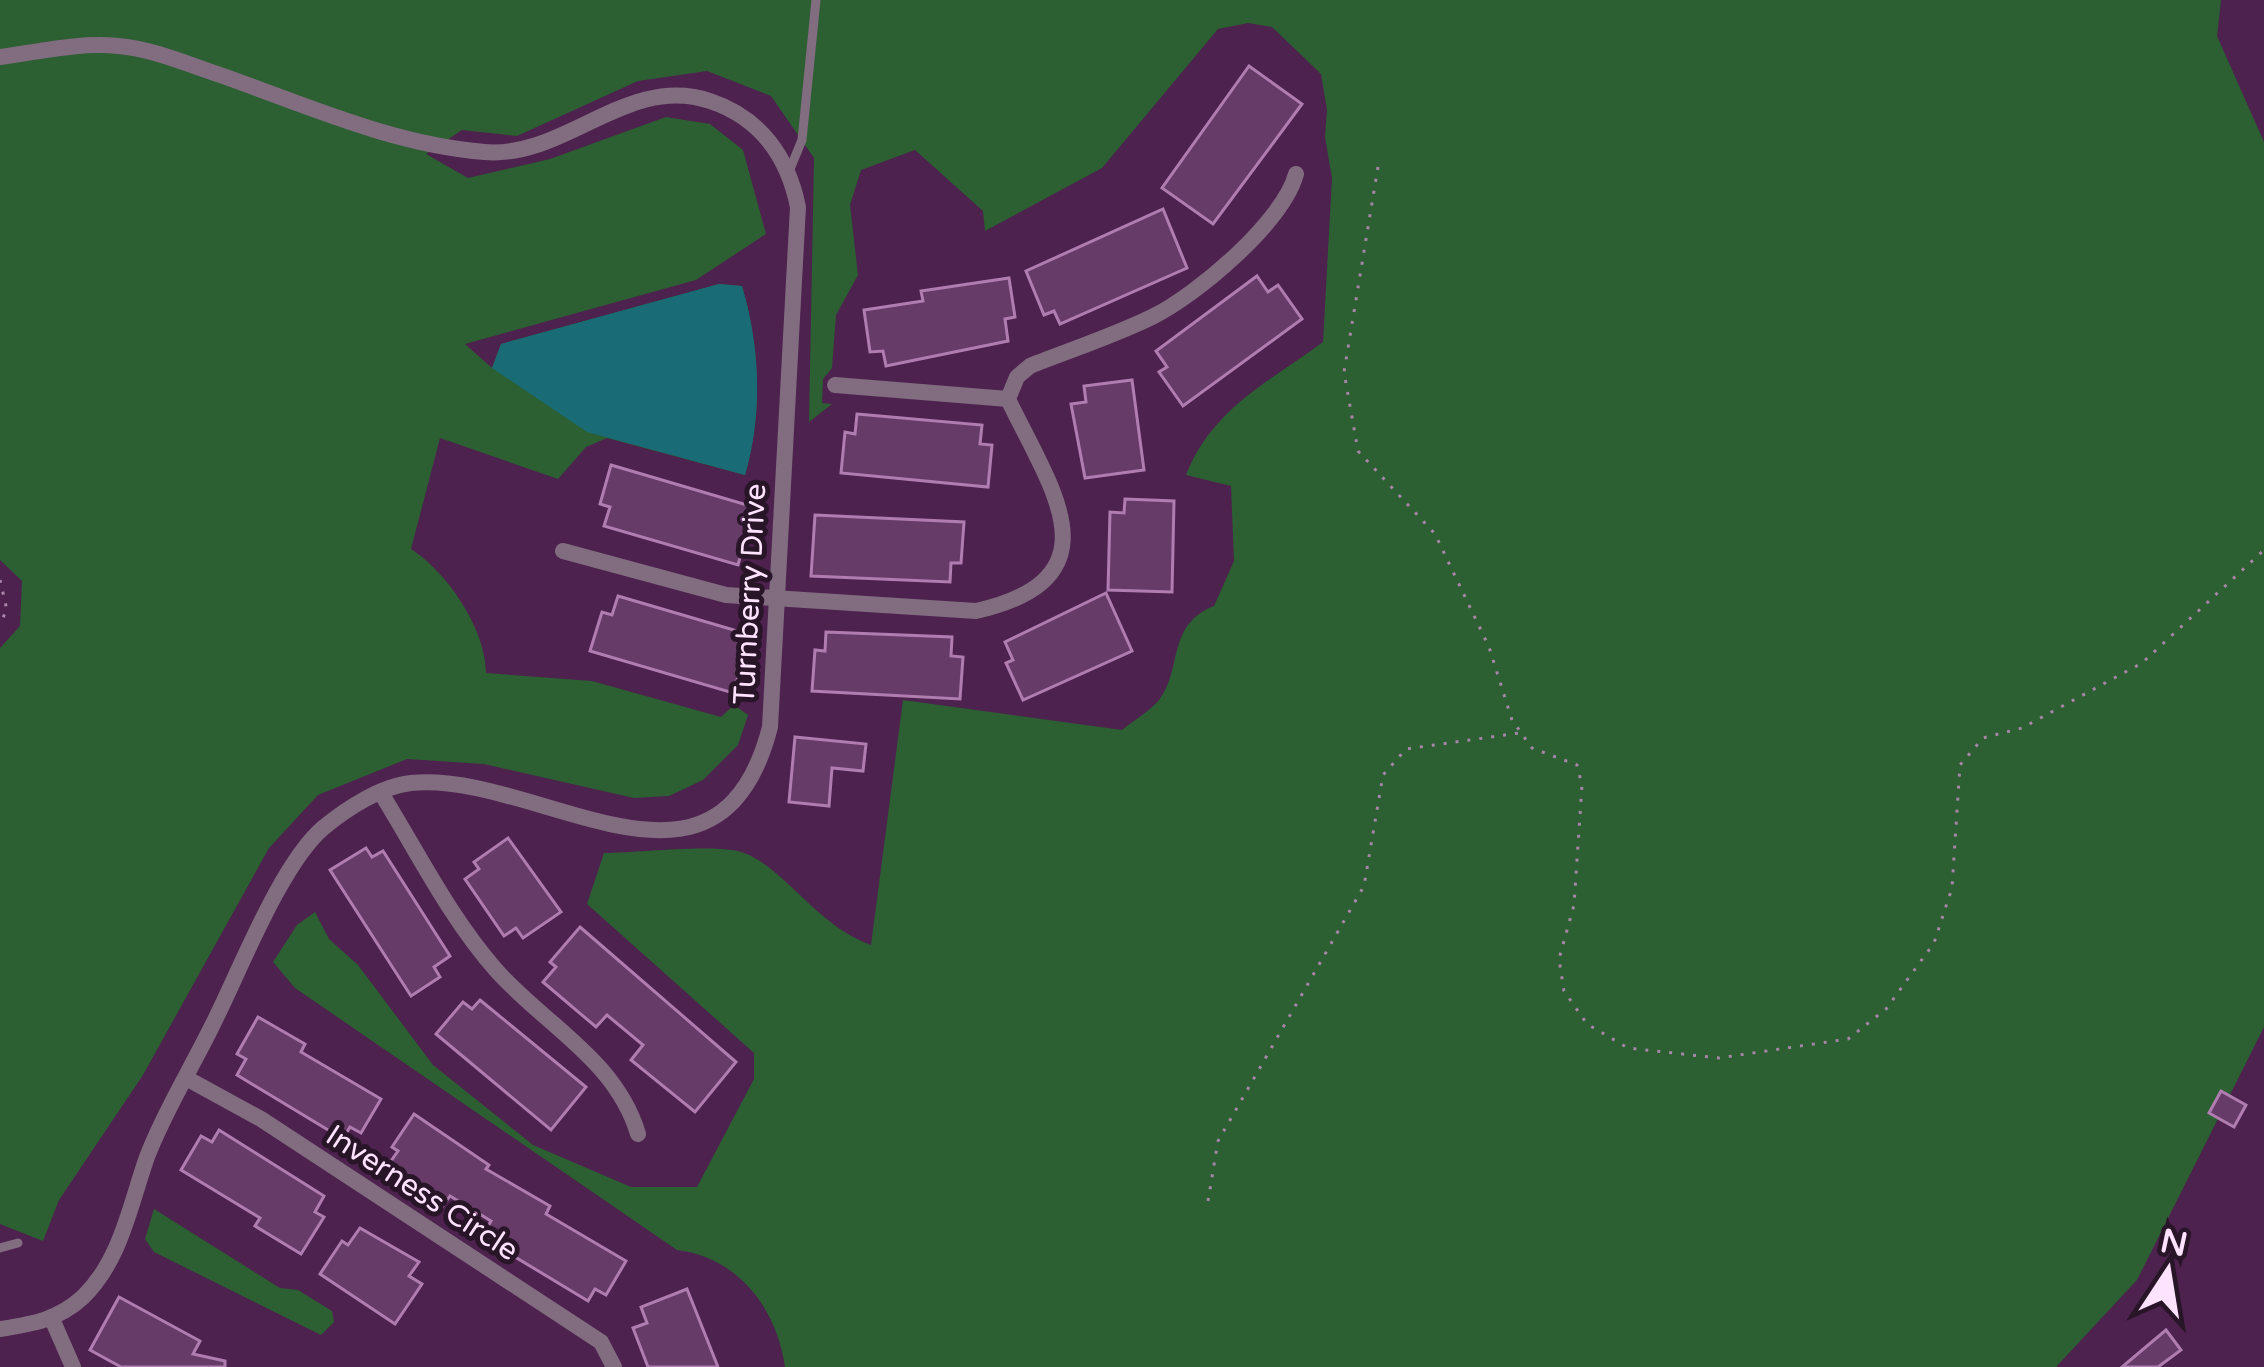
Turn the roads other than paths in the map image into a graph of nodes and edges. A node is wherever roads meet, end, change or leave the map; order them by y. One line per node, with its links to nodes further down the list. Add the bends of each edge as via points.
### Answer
1 (816, 0): 3 (lane, via 802,140)
2 (0, 57): 3 (street, via 135,48 394,135 493,153 529,148 646,98 686,95 739,115)
3 (790, 170): 8 (street, Turnberry Drive, via 798,207)
4 (1296, 175): 6 (street, via 1275,218 1176,302 1030,366)
5 (836, 385): 6 (street)
6 (1008, 399): 8 (street, via 1064,516 1058,567 1039,586 976,611)
7 (563, 551): 8 (street)
8 (777, 601): 9 (street, Turnberry Drive, via 762,758 744,792 714,818 678,831 639,832 461,785 410,782)
9 (381, 793): 10 (street, Turnberry Drive, via 298,854); 11 (street, via 472,939 610,1076)
10 (186, 1078): 14 (street, Turnberry Drive, via 115,1252 85,1295); 17 (street, Inverness Circle, via 601,1342)
11 (638, 1134)
12 (17, 1243): 13 (lane)
13 (0, 1248)
14 (52, 1319): 15 (street); 16 (street)
15 (0, 1329)
16 (73, 1367)
17 (614, 1367)

